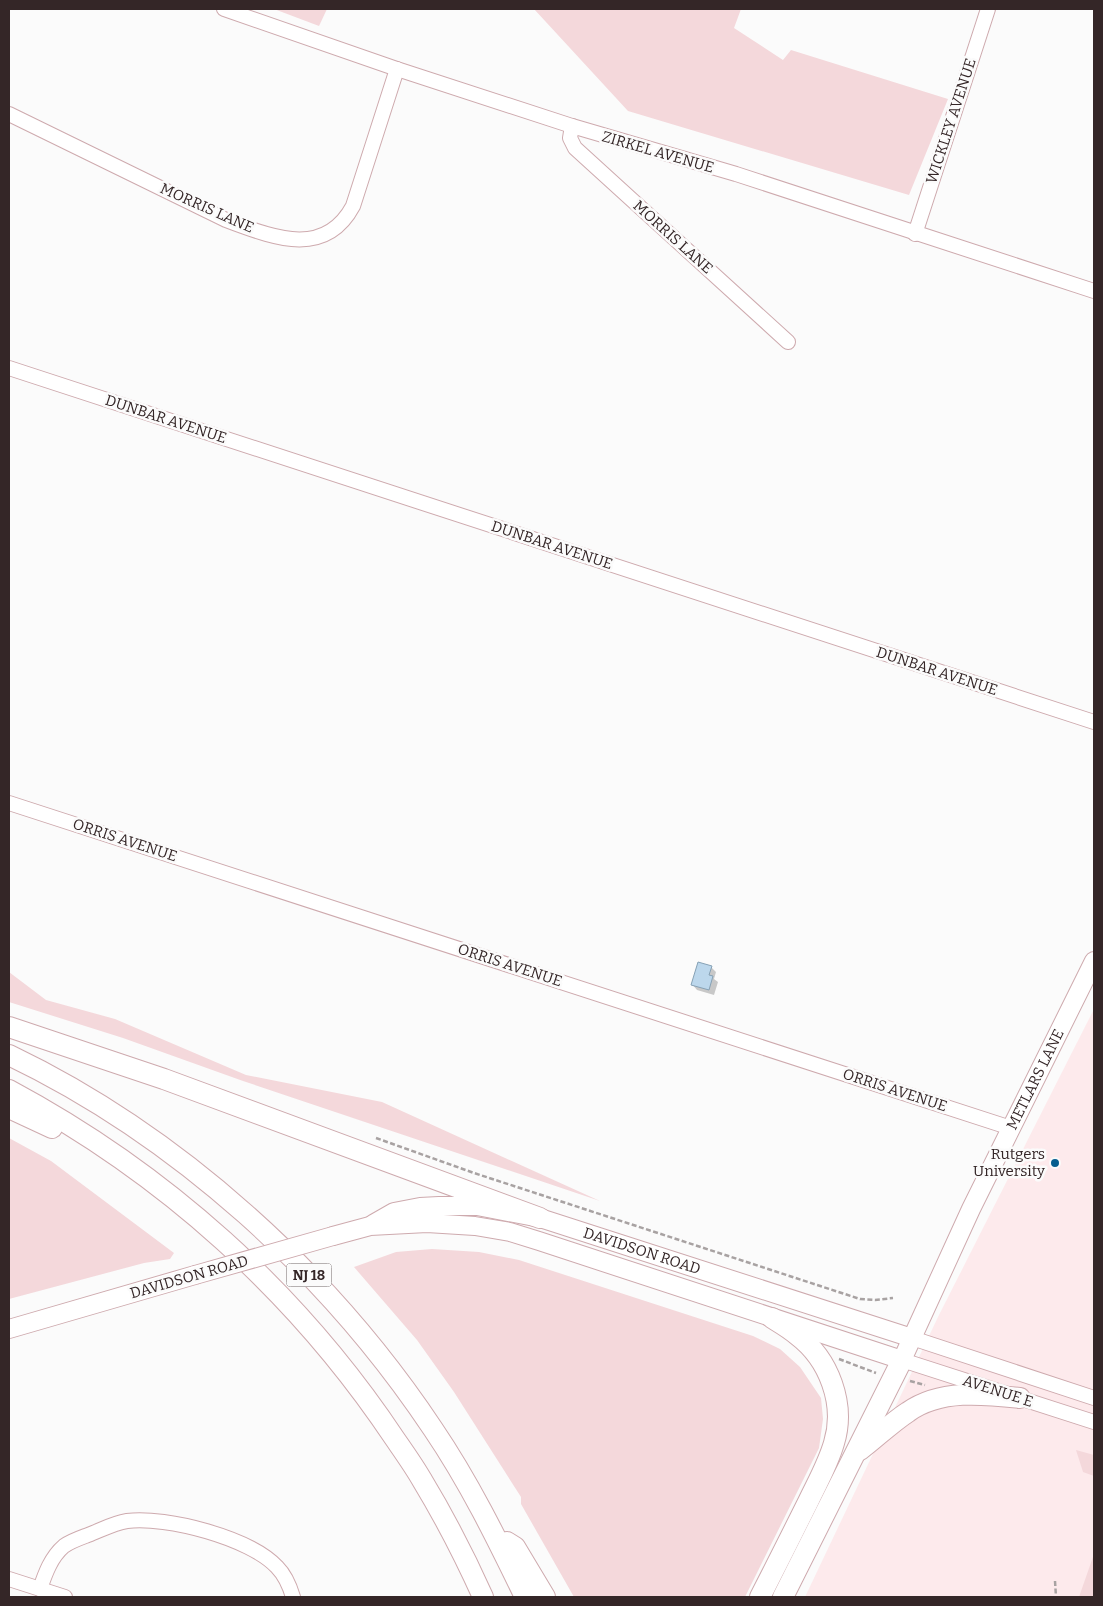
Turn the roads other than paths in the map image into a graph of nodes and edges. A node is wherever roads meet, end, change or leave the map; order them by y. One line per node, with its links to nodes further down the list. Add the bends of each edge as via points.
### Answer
1 (224, 9): 3 (street, ZIRKEL AVENUE)
2 (988, 9): 6 (street, WICKLEY AVENUE)
3 (397, 69): 4 (street, MORRIS LANE, via 350,213 335,229 304,240 275,236 226,220); 5 (street, ZIRKEL AVENUE)
4 (9, 114)
5 (572, 126): 6 (street, ZIRKEL AVENUE, via 736,174); 8 (street, MORRIS LANE, via 570,138 575,148)
6 (915, 234): 7 (street, ZIRKEL AVENUE)
7 (1094, 292)
8 (788, 342)
9 (9, 368): 10 (street, DUNBAR AVENUE)
10 (1094, 722)
11 (9, 803): 17 (street, ORRIS AVENUE)
12 (1094, 961): 17 (main road, METLARS LANE)
13 (9, 1027): 19 (highway, via 164,1079)
14 (9, 1055): 29 (highway, NJ 18, via 89,1098 160,1145 234,1204 288,1253 355,1325 407,1390)
15 (9, 1090): 18 (highway, NJ 18, via 108,1149)
16 (9, 1108): 18 (highway, via 42,1122)
17 (1011, 1128): 23 (main road, METLARS LANE)
18 (163, 1190): 34 (highway, NJ 18, via 206,1224 274,1288 363,1392 421,1478)
19 (540, 1218): 20 (main road, DAVIDSON ROAD, via 477,1206 439,1206 394,1212); 23 (main road, DAVIDSON ROAD)
20 (370, 1226): 21 (main road, DAVIDSON ROAD, via 451,1224 510,1232); 22 (main road, DAVIDSON ROAD, bridge)
21 (772, 1318): 24 (main road, DAVIDSON ROAD); 37 (highway, via 798,1335 827,1370 838,1416 826,1465)
22 (9, 1329)
23 (912, 1338): 24 (main road, METLARS LANE); 26 (street, AVENUE E)
24 (902, 1360): 25 (street, AVENUE E); 28 (highway)
25 (1020, 1398): 27 (street, AVENUE E); 28 (highway, via 984,1394 936,1399 909,1411)
26 (1094, 1398)
27 (1094, 1422)
28 (854, 1455): 38 (highway)
29 (495, 1533): 35 (highway, NJ 18); 36 (highway, via 515,1547)
30 (9, 1579): 31 (street)
31 (40, 1589): 32 (street); 33 (street, via 46,1571 69,1543 117,1524 140,1520 179,1524 223,1536 253,1549 278,1568)
32 (65, 1597)
33 (293, 1597)
34 (483, 1597)
35 (525, 1597)
36 (545, 1597)
37 (760, 1597)
38 (784, 1597)

